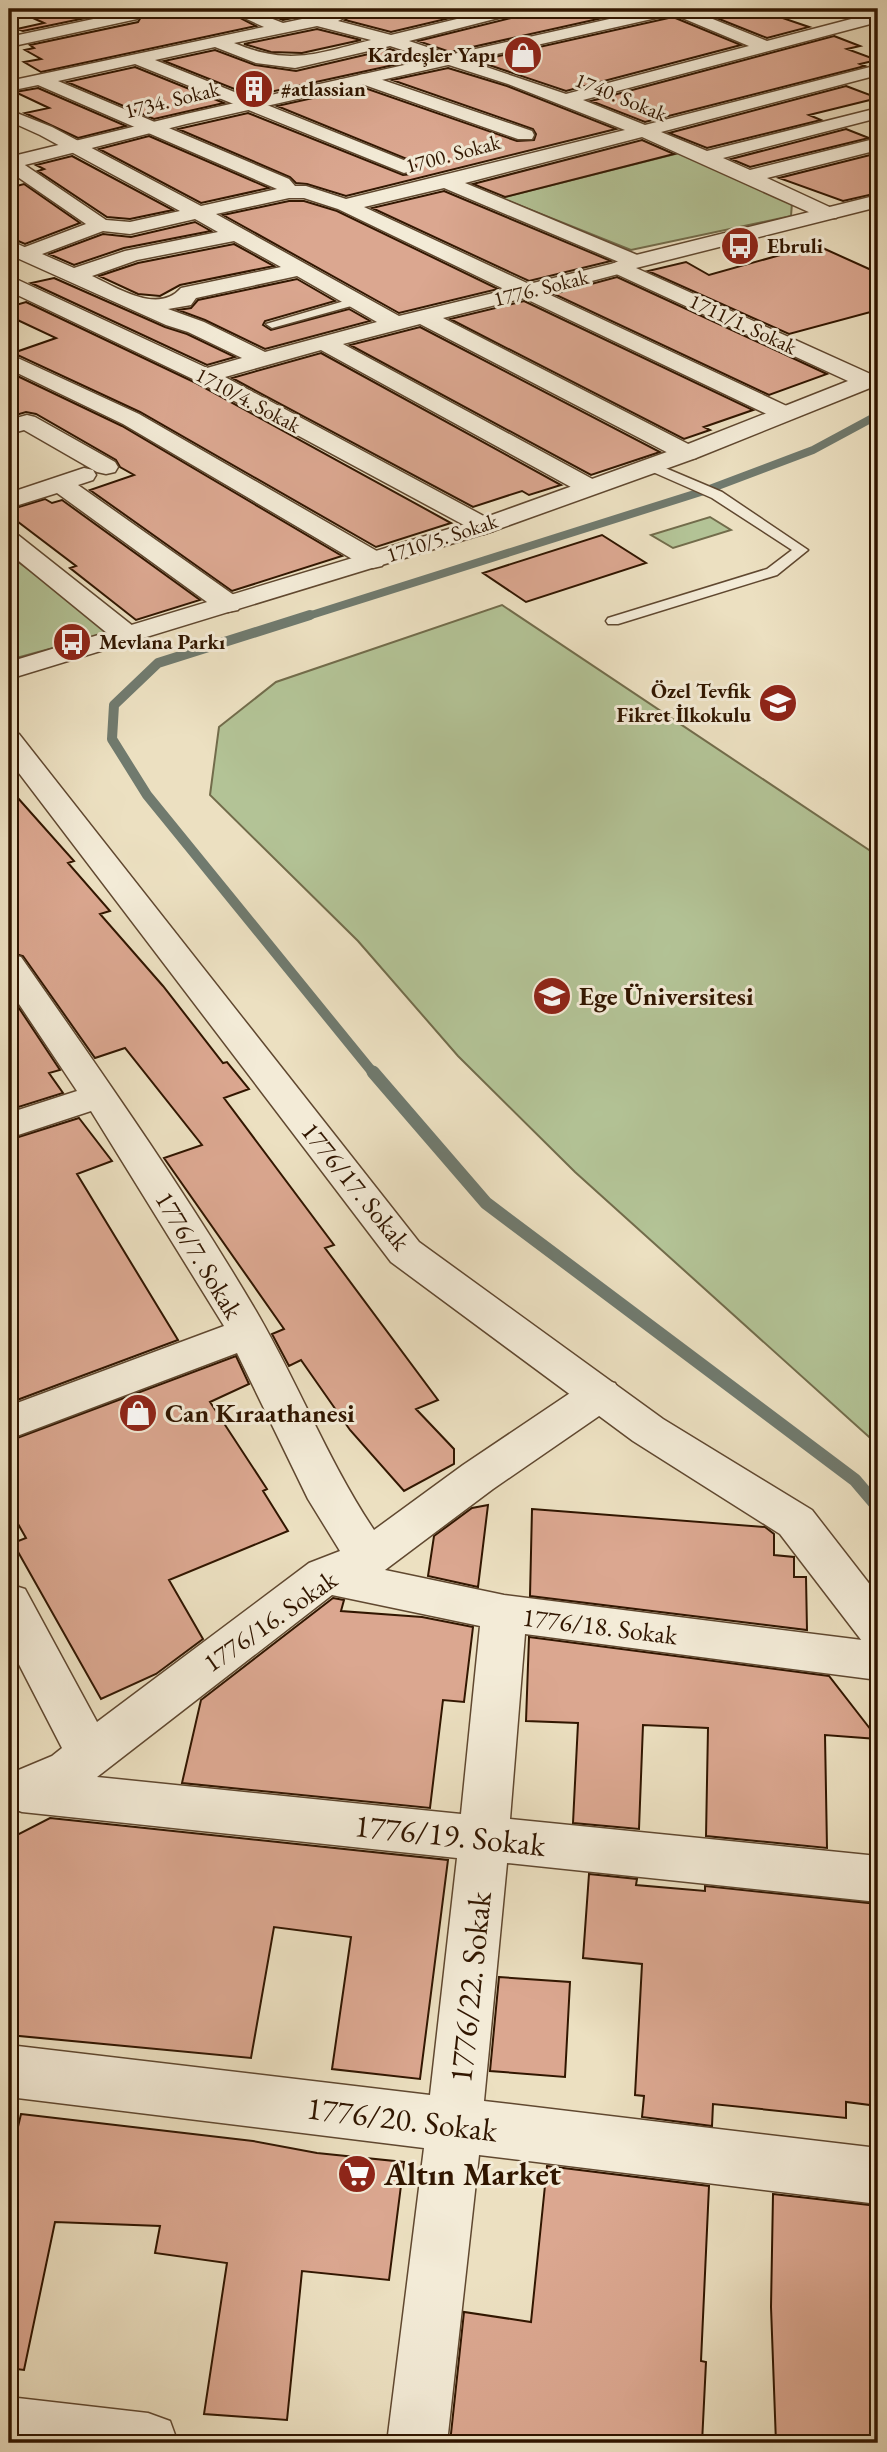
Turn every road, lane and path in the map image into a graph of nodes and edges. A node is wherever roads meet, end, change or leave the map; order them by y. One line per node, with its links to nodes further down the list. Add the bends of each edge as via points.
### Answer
1 (113, 9): 12 (street, via 137,19)
2 (233, 9): 9 (street)
3 (516, 9): 11 (street)
4 (673, 9): 14 (street); 16 (street, 1734. Sokak)
5 (834, 9): 7 (street)
6 (359, 11): 8 (street)
7 (872, 18): 14 (street)
8 (317, 21): 9 (street); 11 (street, 1740. Sokak)
9 (283, 29): 13 (street)
10 (168, 32): 13 (street)
11 (391, 39): 13 (street, via 284,65); 16 (street, 1740. Sokak)
12 (9, 42)
13 (211, 45): 15 (street)
14 (765, 46): 17 (street)
15 (139, 60): 22 (street); 26 (street)
16 (449, 60): 20 (street, 1734. Sokak); 25 (street, 1740. Sokak)
17 (710, 62): 19 (street); 25 (street)
18 (878, 70): 24 (street)
19 (734, 71)
20 (365, 79): 26 (street, 1734. Sokak); 33 (street, 1700. Sokak, via 531,133)
21 (758, 79): 24 (street)
22 (41, 80): 23 (street); 31 (street)
23 (9, 86)
24 (793, 92): 32 (street)
25 (566, 99): 27 (street, 1740. Sokak)
26 (251, 105): 31 (street, 1734. Sokak); 38 (street, 1700. Sokak, via 411,165)
27 (599, 113): 30 (street); 32 (street, 1740. Sokak)
28 (878, 113): 36 (street)
29 (9, 115): 35 (street)
30 (574, 120)
31 (152, 128): 35 (street, 1734. Sokak); 42 (street)
32 (645, 129): 36 (street, 1740. Sokak); 41 (street)
33 (498, 142)
34 (878, 144): 39 (street)
35 (76, 148): 37 (street, 1734. Sokak); 45 (street)
36 (706, 157): 39 (street, 1740. Sokak)
37 (9, 163): 47 (street)
38 (367, 176)
39 (750, 176): 46 (street, 1740. Sokak)
40 (343, 182): 42 (street)
41 (446, 182): 44 (street); 52 (street, 1711/1. Sokak)
42 (297, 192): 44 (street); 45 (street)
43 (878, 201): 46 (street, 1776. Sokak)
44 (345, 205): 56 (street)
45 (197, 212): 48 (street); 49 (street)
46 (829, 214): 52 (street, 1776. Sokak)
47 (101, 225): 48 (street); 51 (street)
48 (130, 228): 50 (street)
49 (236, 234): 50 (street); 53 (street)
50 (166, 248): 54 (street)
51 (14, 254): 54 (street)
52 (627, 265): 56 (street, 1776. Sokak); 66 (street, 1711/1. Sokak)
53 (297, 270): 57 (street); 58 (street, via 189,293 183,300)
54 (74, 275): 58 (street)
55 (9, 283): 65 (street, 1710/4. Sokak)
56 (528, 291): 59 (street, 1776. Sokak); 67 (street)
57 (358, 301): 60 (lane); 61 (street)
58 (147, 307): 63 (street)
59 (425, 318): 61 (street, 1776. Sokak); 69 (street)
60 (272, 324)
61 (399, 325): 62 (street, 1776. Sokak)
62 (322, 342): 63 (street, 1776. Sokak); 72 (street)
63 (262, 359): 65 (street, 1776. Sokak)
64 (9, 361): 76 (street, via 131,419)
65 (205, 376): 74 (street, 1710/4. Sokak)
66 (867, 381): 67 (street, 1710/5. Sokak)
67 (783, 413): 69 (street, 1710/5. Sokak)
68 (18, 425): 71 (street, via 106,467)
69 (687, 453): 70 (street, 1710/5. Sokak)
70 (651, 466): 72 (street, 1710/5. Sokak); 78 (lane, via 712,493 802,550 772,572)
71 (59, 483): 73 (street); 77 (street)
72 (589, 487): 74 (street, 1710/5. Sokak)
73 (9, 501)
74 (484, 526): 76 (street, 1710/5. Sokak)
75 (9, 540): 79 (street)
76 (373, 560): 77 (street, 1710/5. Sokak)
77 (228, 604): 79 (street, 1710/5. Sokak)
78 (613, 621)
79 (128, 636): 80 (street, 1710/5. Sokak)
80 (9, 671)
81 (9, 740): 86 (street, 1776/17. Sokak, via 405,1252)
82 (9, 964): 83 (street, 1776/7. Sokak)
83 (99, 1096): 84 (street); 85 (street, 1776/7. Sokak, via 239,1317)
84 (9, 1126)
85 (245, 1334): 87 (street); 88 (street, 1776/7. Sokak, via 330,1499)
86 (600, 1394): 88 (street, 1776/16. Sokak); 92 (street, 1776/17. Sokak, via 648,1430 796,1522)
87 (9, 1423)
88 (369, 1558): 89 (street, 1776/16. Sokak)
89 (325, 1576): 91 (street, 1776/18. Sokak); 94 (street, 1776/16. Sokak)
90 (9, 1602): 94 (street)
91 (504, 1613): 93 (street, 1776/18. Sokak); 96 (street, 1776/22. Sokak)
92 (878, 1628)
93 (878, 1661)
94 (90, 1755): 95 (street, 1776/16. Sokak, via 69,1771)
95 (15, 1795): 96 (street, 1776/19. Sokak)
96 (485, 1839): 97 (street, 1776/19. Sokak); 99 (street, 1776/22. Sokak)
97 (878, 1879)
98 (9, 2071): 99 (street, 1776/20. Sokak)
99 (456, 2126): 100 (street, 1776/20. Sokak); 103 (street, 1776/22. Sokak)
100 (878, 2176)
101 (9, 2427): 102 (street)
102 (148, 2443)
103 (417, 2443)

